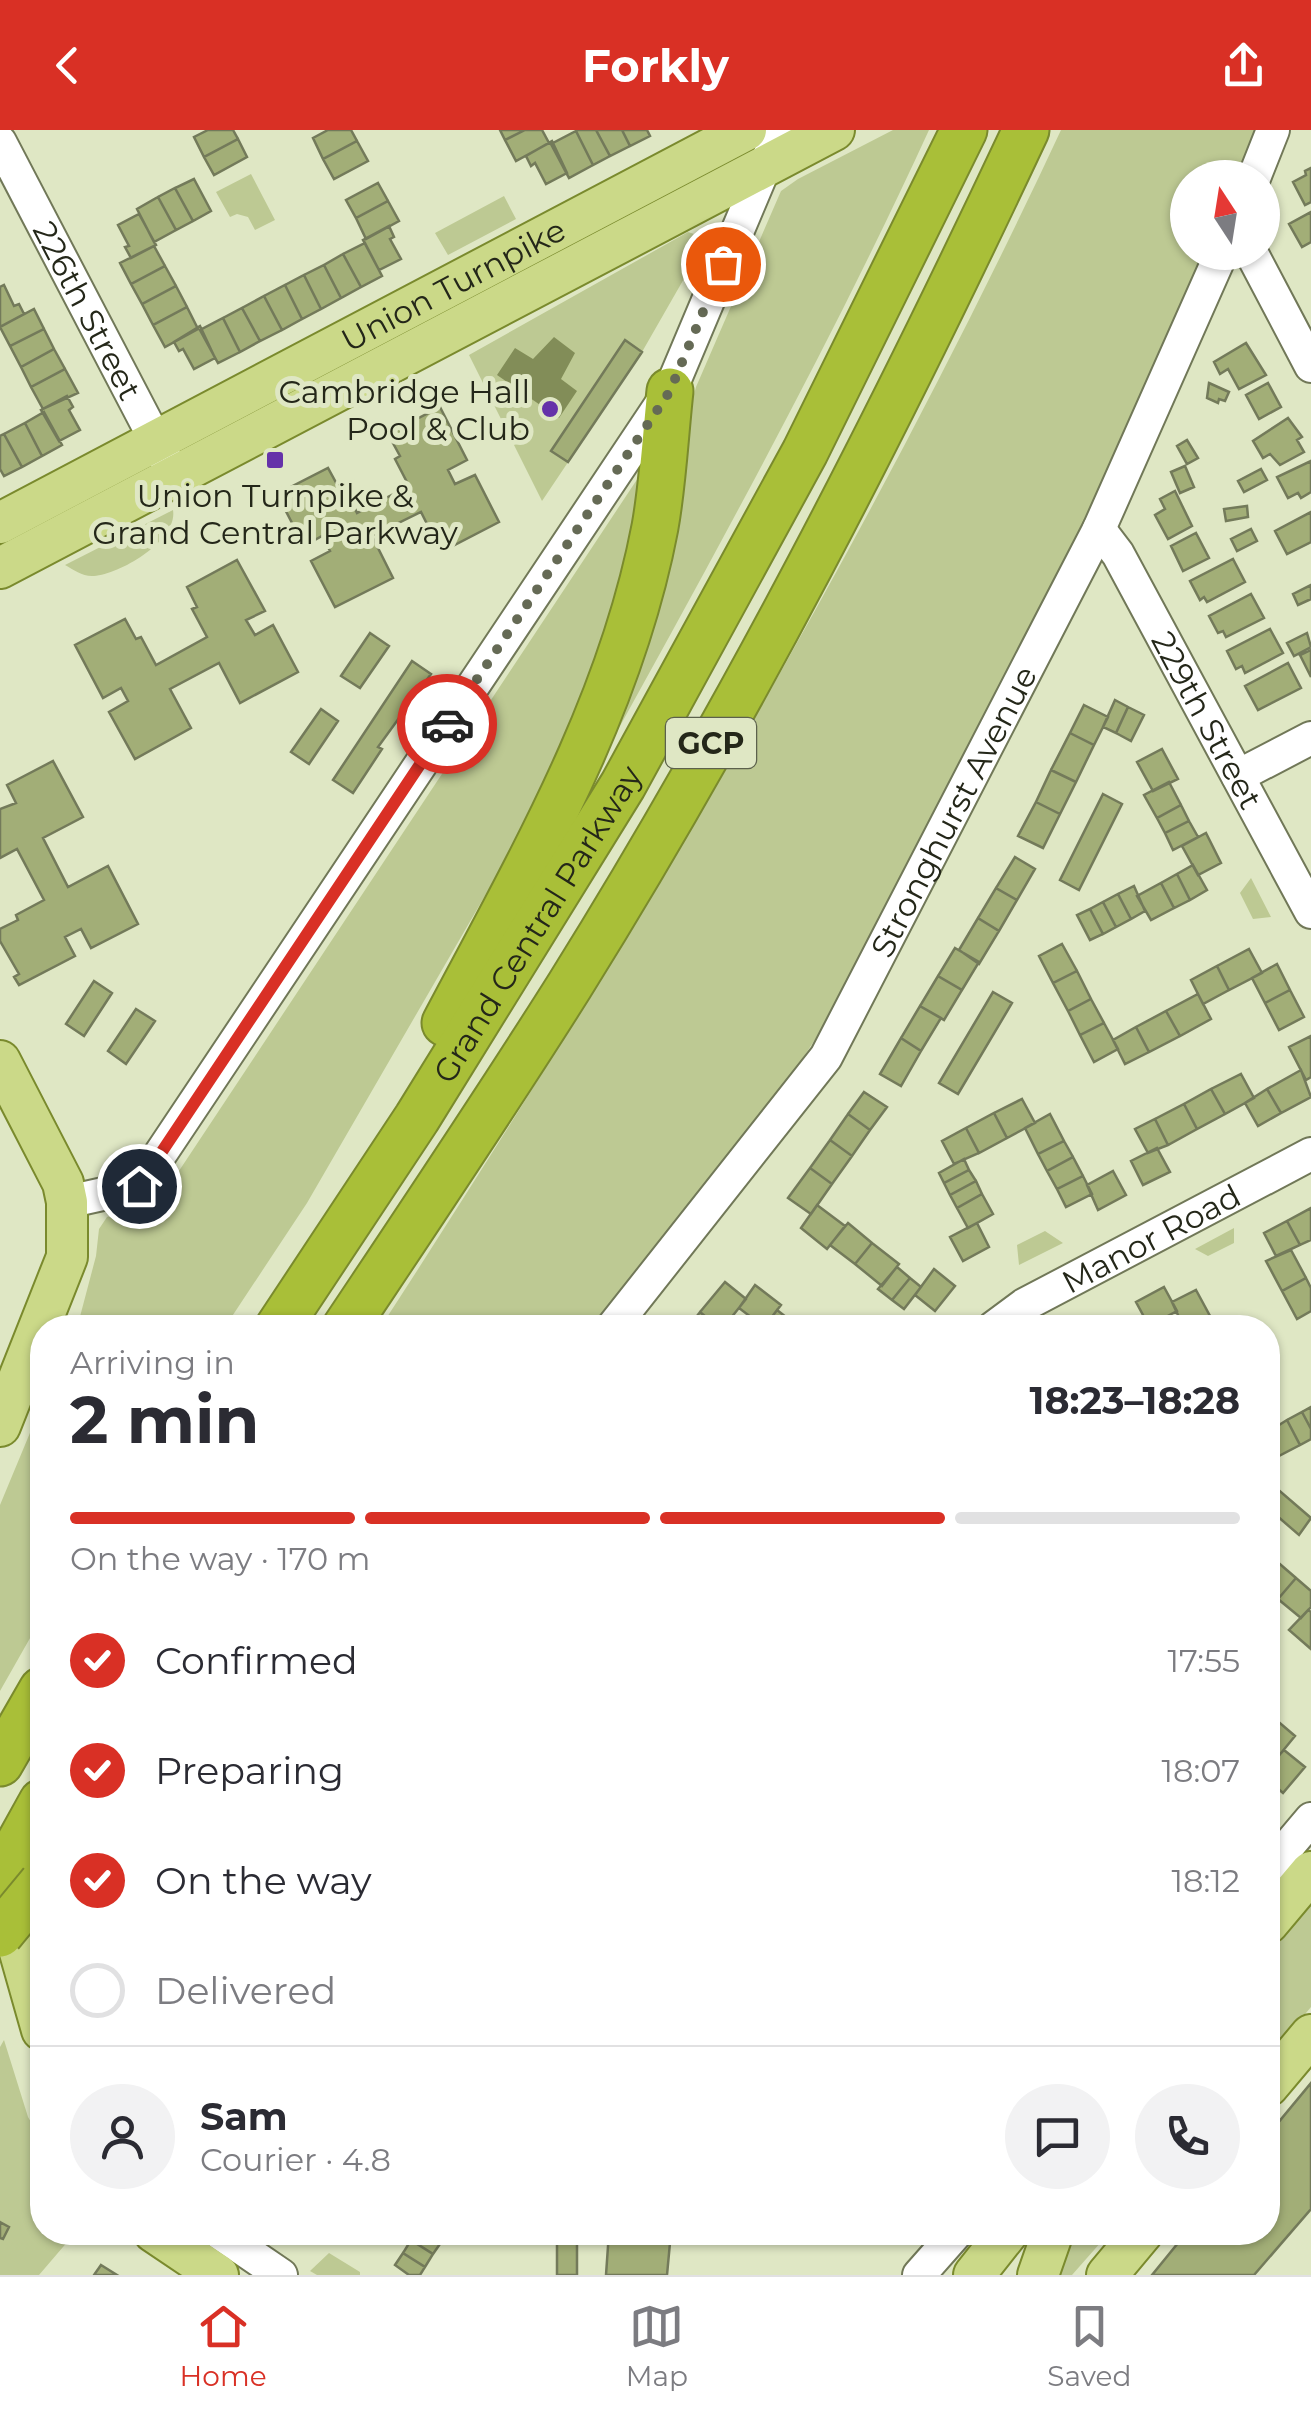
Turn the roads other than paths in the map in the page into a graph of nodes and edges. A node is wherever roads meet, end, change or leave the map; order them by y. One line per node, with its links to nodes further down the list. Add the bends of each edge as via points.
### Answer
1 (746, 130): 14 (main road, Union Turnpike)
2 (780, 130): 9 (street)
3 (834, 130): 9 (main road, Union Turnpike)
4 (1026, 130): 28 (highway, Grand Central Parkway / GCP, via 856,479 690,782 562,998)
5 (1273, 130): 8 (street)
6 (961, 137): 27 (highway, Grand Central Parkway / GCP, via 805,452 623,785 439,1085)
7 (0, 142): 14 (street, 226th Street)
8 (1261, 160)
9 (764, 167): 13 (street); 15 (main road, Union Turnpike)
10 (1214, 270): 17 (street, Stronghurst Avenue)
11 (1260, 270): 12 (street)
12 (1311, 366)
13 (670, 391): 24 (street, via 139,1186); 26 (highway, via 655,526 622,653 591,736 444,1026)
14 (156, 442): 15 (street, 226th Street); 16 (main road, Union Turnpike)
15 (175, 477): 18 (main road, Union Turnpike)
16 (0, 522)
17 (1099, 529): 20 (street, 229th Street); 29 (street, Stronghurst Avenue, via 826,1057)
18 (0, 568)
19 (1311, 738): 20 (street)
20 (1238, 776): 21 (street, 229th Street)
21 (1311, 912)
22 (0, 1061): 24 (main road, via 64,1182)
23 (1311, 1154): 30 (street, Manor Road)
24 (67, 1202): 25 (main road, via 68,1257)
25 (45, 1315)
26 (273, 1315)
27 (287, 1315)
28 (354, 1315)
29 (622, 1315)
30 (1011, 1315)
31 (30, 1351): 32 (main road)
32 (0, 1426)
33 (1311, 1820): 35 (street)
34 (30, 1825): 37 (highway)
35 (1280, 1856)
36 (1311, 1872): 39 (main road)
37 (0, 1881): 41 (main road)
38 (30, 1898): 40 (highway, bridge)
39 (1280, 1909)
40 (0, 1934)
41 (30, 1986)
42 (1310, 2036): 43 (main road)
43 (1280, 2072)
44 (177, 2245): 49 (main road)
45 (945, 2245): 51 (street)
46 (998, 2245): 52 (main road)
47 (1048, 2245): 53 (main road)
48 (1132, 2245): 54 (main road)
49 (207, 2262): 50 (street)
50 (281, 2275)
51 (919, 2275)
52 (974, 2275)
53 (1038, 2275)
54 (1106, 2275)

